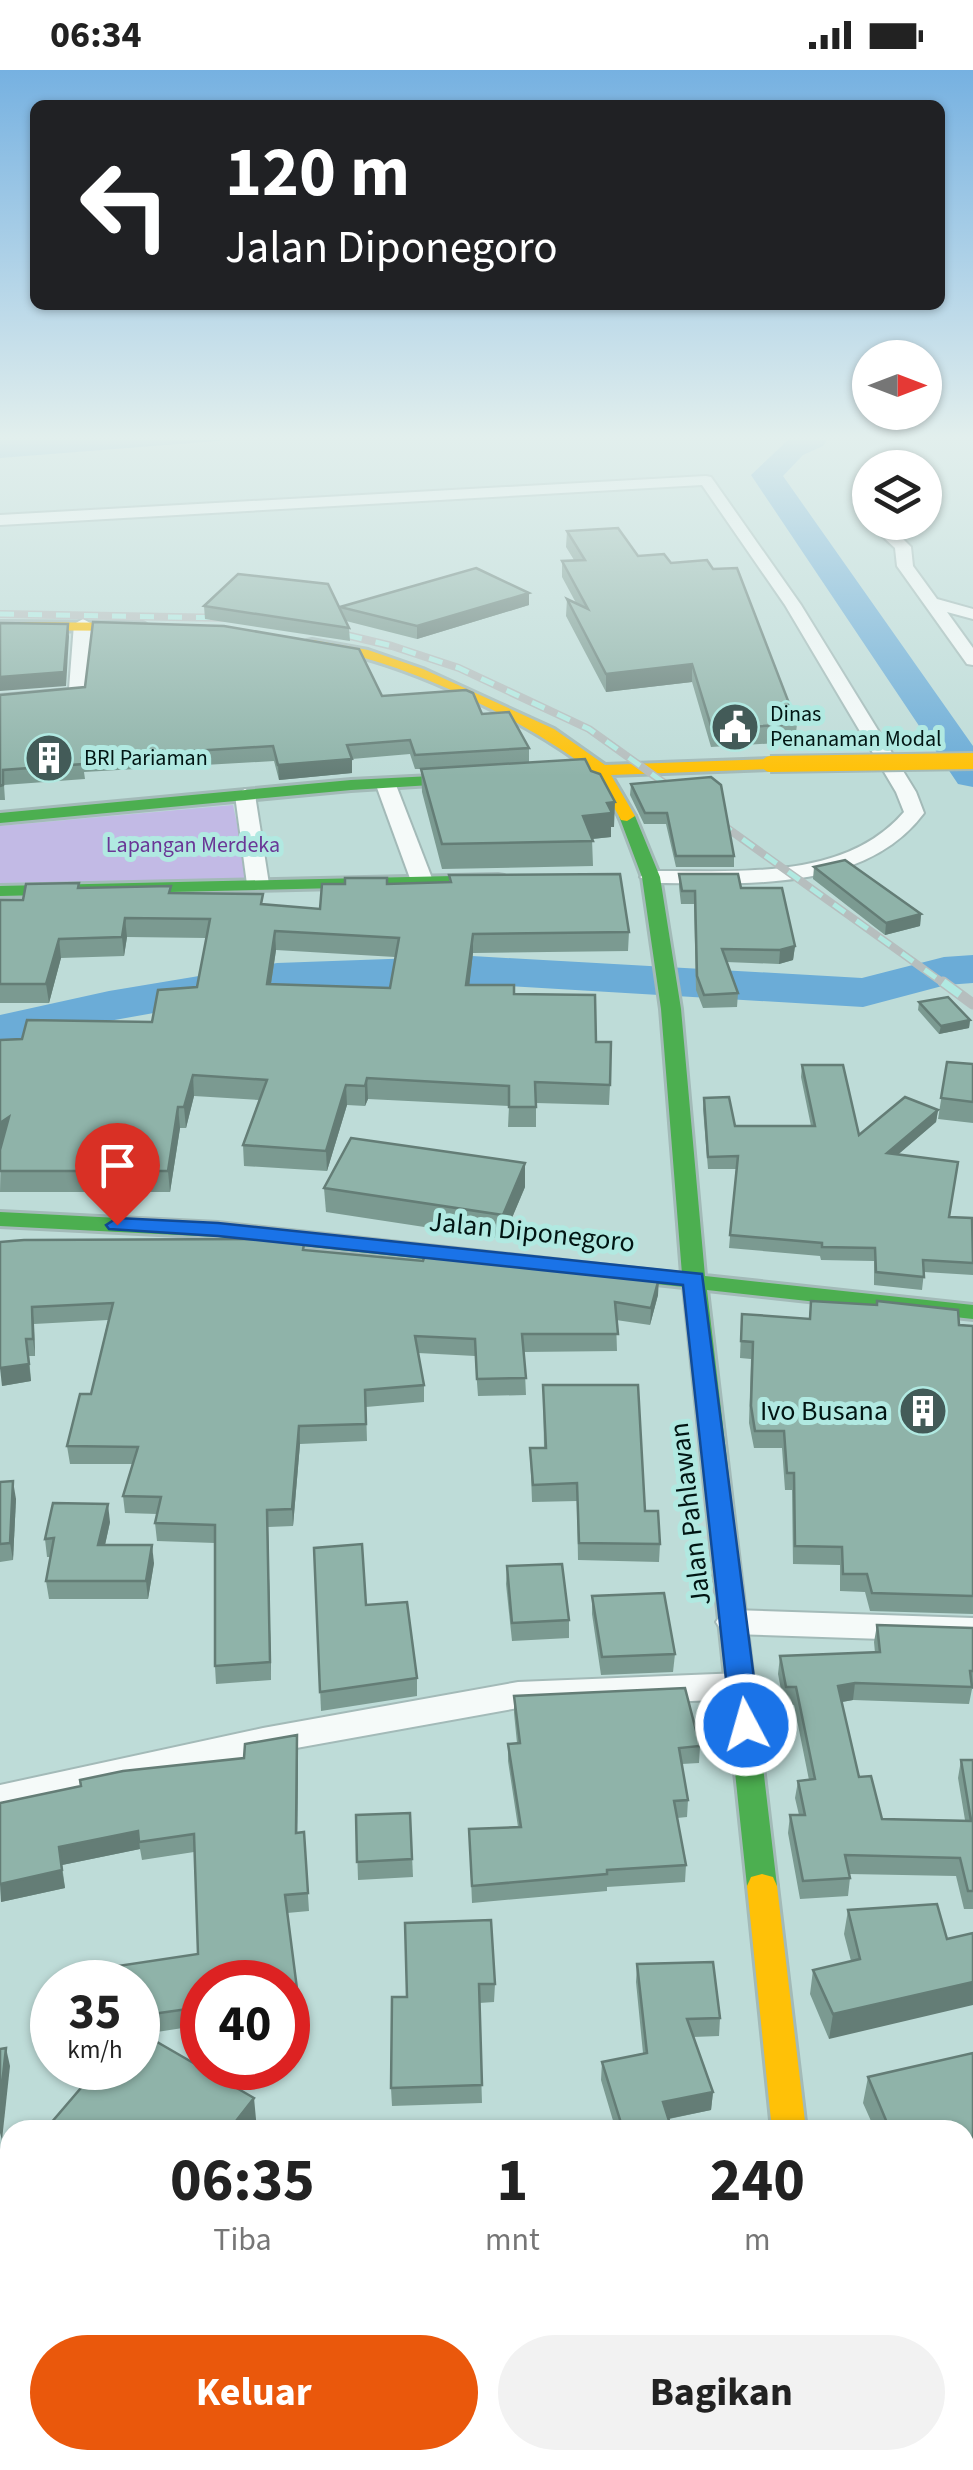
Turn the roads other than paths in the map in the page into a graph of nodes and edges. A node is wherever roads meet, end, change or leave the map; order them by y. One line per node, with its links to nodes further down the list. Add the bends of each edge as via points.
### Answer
1 (756, 552): 18 (street, via 914,813 903,832 872,850 816,868)
2 (905, 552): 3 (street, via 906,566)
3 (934, 604): 4 (street); 9 (street)
4 (973, 614)
5 (83, 624): 6 (street); 7 (street); 10 (street, via 78,694)
6 (0, 626)
7 (168, 628)
8 (290, 641): 12 (street, via 363,653 488,701 549,732)
9 (970, 649)
10 (0, 701)
11 (973, 760): 12 (street, bridge)
12 (600, 770): 13 (street); 18 (street, Jalan Pahlawan, via 631,822)
13 (562, 772)
14 (488, 778): 15 (street)
15 (386, 786): 16 (street); 20 (street)
16 (245, 795): 17 (street); 21 (street)
17 (0, 818)
18 (641, 877): 26 (street, Jalan Pahlawan, via 666,964)
19 (517, 879): 20 (street)
20 (422, 881): 21 (street)
21 (258, 884): 22 (street)
22 (0, 891)
23 (0, 1219): 24 (street, Jalan Diponegoro)
24 (84, 1223): 25 (street, Jalan Diponegoro); 26 (street, Jalan Diponegoro, via 218,1230)
25 (0, 1232)
26 (694, 1279): 27 (street, Jalan Diponegoro); 28 (street, Jalan Pahlawan)
27 (973, 1312)
28 (733, 1622): 29 (street); 30 (street, Jalan Pahlawan)
29 (973, 1630)
30 (741, 1686): 31 (street, via 518,1695 263,1741); 32 (street, Jalan Pahlawan)
31 (0, 1799)
32 (788, 2120)

